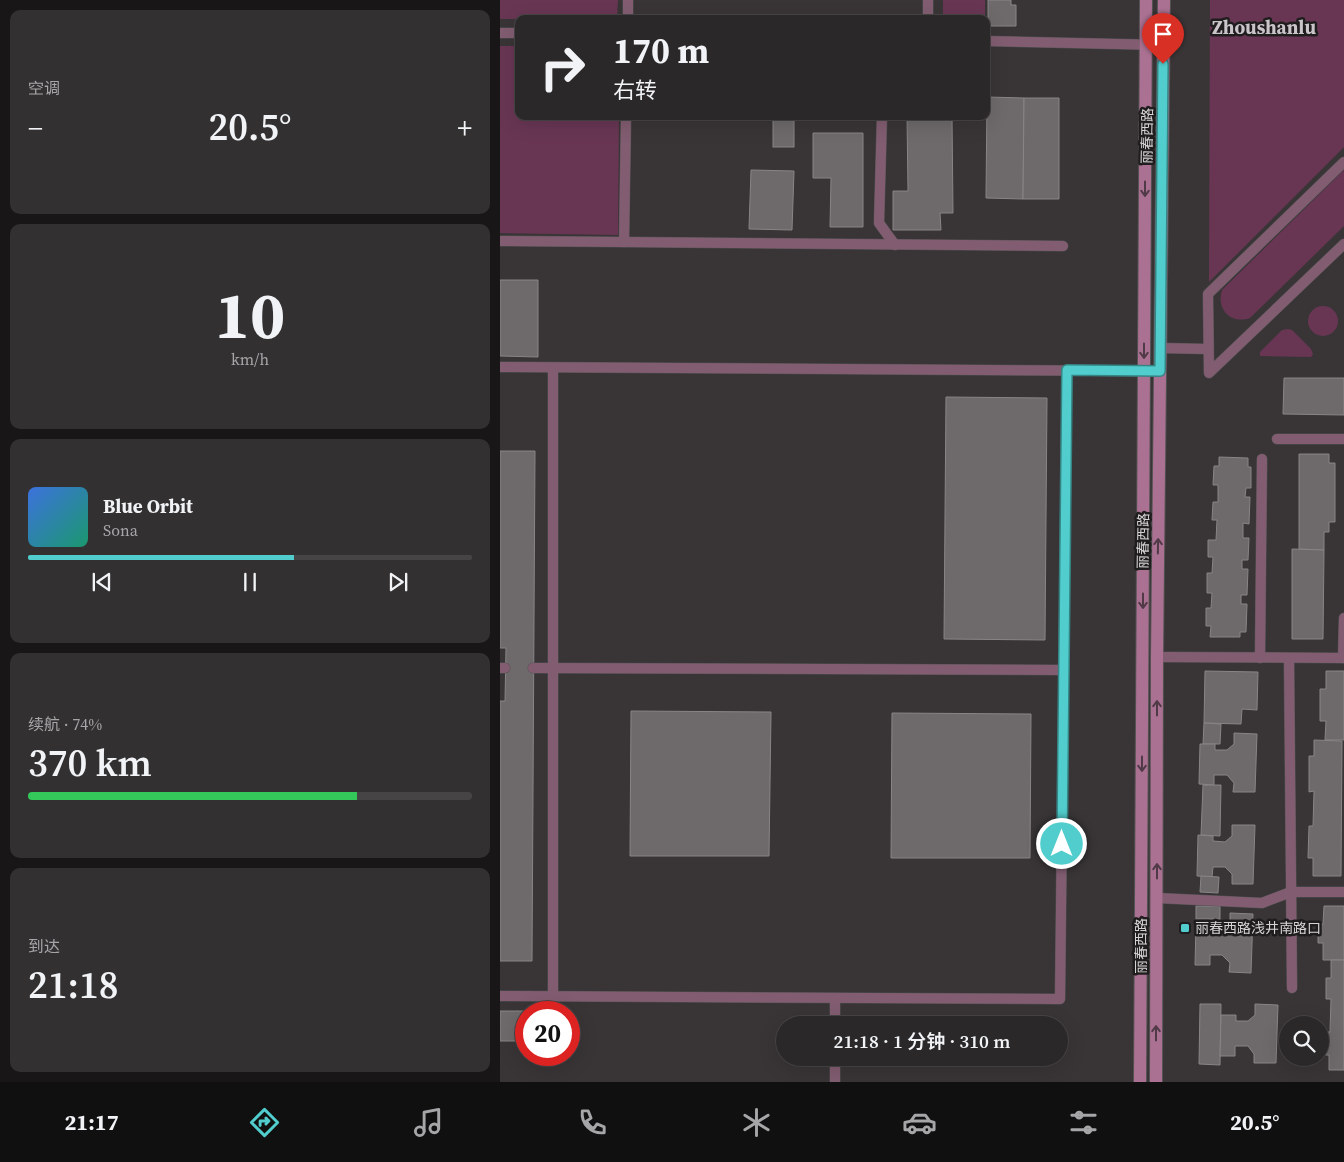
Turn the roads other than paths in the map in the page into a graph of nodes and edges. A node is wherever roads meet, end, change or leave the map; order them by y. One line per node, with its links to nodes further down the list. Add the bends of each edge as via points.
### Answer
1 (628, 0): 5 (lane)
2 (928, 0): 6 (lane)
3 (1146, 0): 10 (main road, 丽春西路)
4 (1164, 0): 11 (main road, 丽春西路)
5 (628, 15)
6 (928, 15)
7 (500, 33): 8 (lane)
8 (515, 33)
9 (990, 41): 10 (lane)
10 (1146, 44): 11 (lane); 25 (main road, 丽春西路, one-way to 25)
11 (1164, 45): 20 (main road, 丽春西路)
12 (626, 120): 16 (lane)
13 (882, 120): 18 (lane, via 879,223)
14 (1344, 162): 21 (lane, via 1208,294)
15 (500, 241): 16 (lane)
16 (624, 242): 18 (lane)
17 (1344, 244): 21 (lane, via 1209,373)
18 (895, 245): 19 (lane)
19 (1063, 246)
20 (1160, 348): 21 (lane); 26 (main road, 丽春西路)
21 (1208, 348)
22 (500, 368): 23 (lane)
23 (553, 368): 24 (lane); 36 (lane)
24 (1067, 370): 25 (lane); 37 (lane)
25 (1144, 371): 26 (lane); 48 (main road, 丽春西路, one-way to 48)
26 (1160, 371): 31 (main road, 丽春西路, one-way to 26)
27 (1277, 439): 28 (lane)
28 (1344, 439)
29 (1262, 459): 32 (lane)
30 (1344, 618): 34 (lane)
31 (1157, 657): 32 (lane); 40 (main road, 丽春西路, one-way to 31)
32 (1260, 658): 33 (lane)
33 (1289, 658): 34 (lane); 38 (lane)
34 (1344, 658)
35 (534, 668): 36 (lane)
36 (553, 668): 37 (lane); 43 (lane)
37 (1064, 670): 44 (lane, via 1060,999)
38 (1291, 892): 39 (lane); 40 (lane, via 1262,903); 41 (lane)
39 (1344, 892)
40 (1156, 898): 49 (main road, 丽春西路, one-way to 40)
41 (1292, 988)
42 (500, 996): 43 (lane)
43 (553, 996): 44 (lane)
44 (835, 998): 45 (lane)
45 (835, 1016)
46 (835, 1066): 47 (lane)
47 (835, 1082)
48 (1140, 1082)
49 (1156, 1082)

